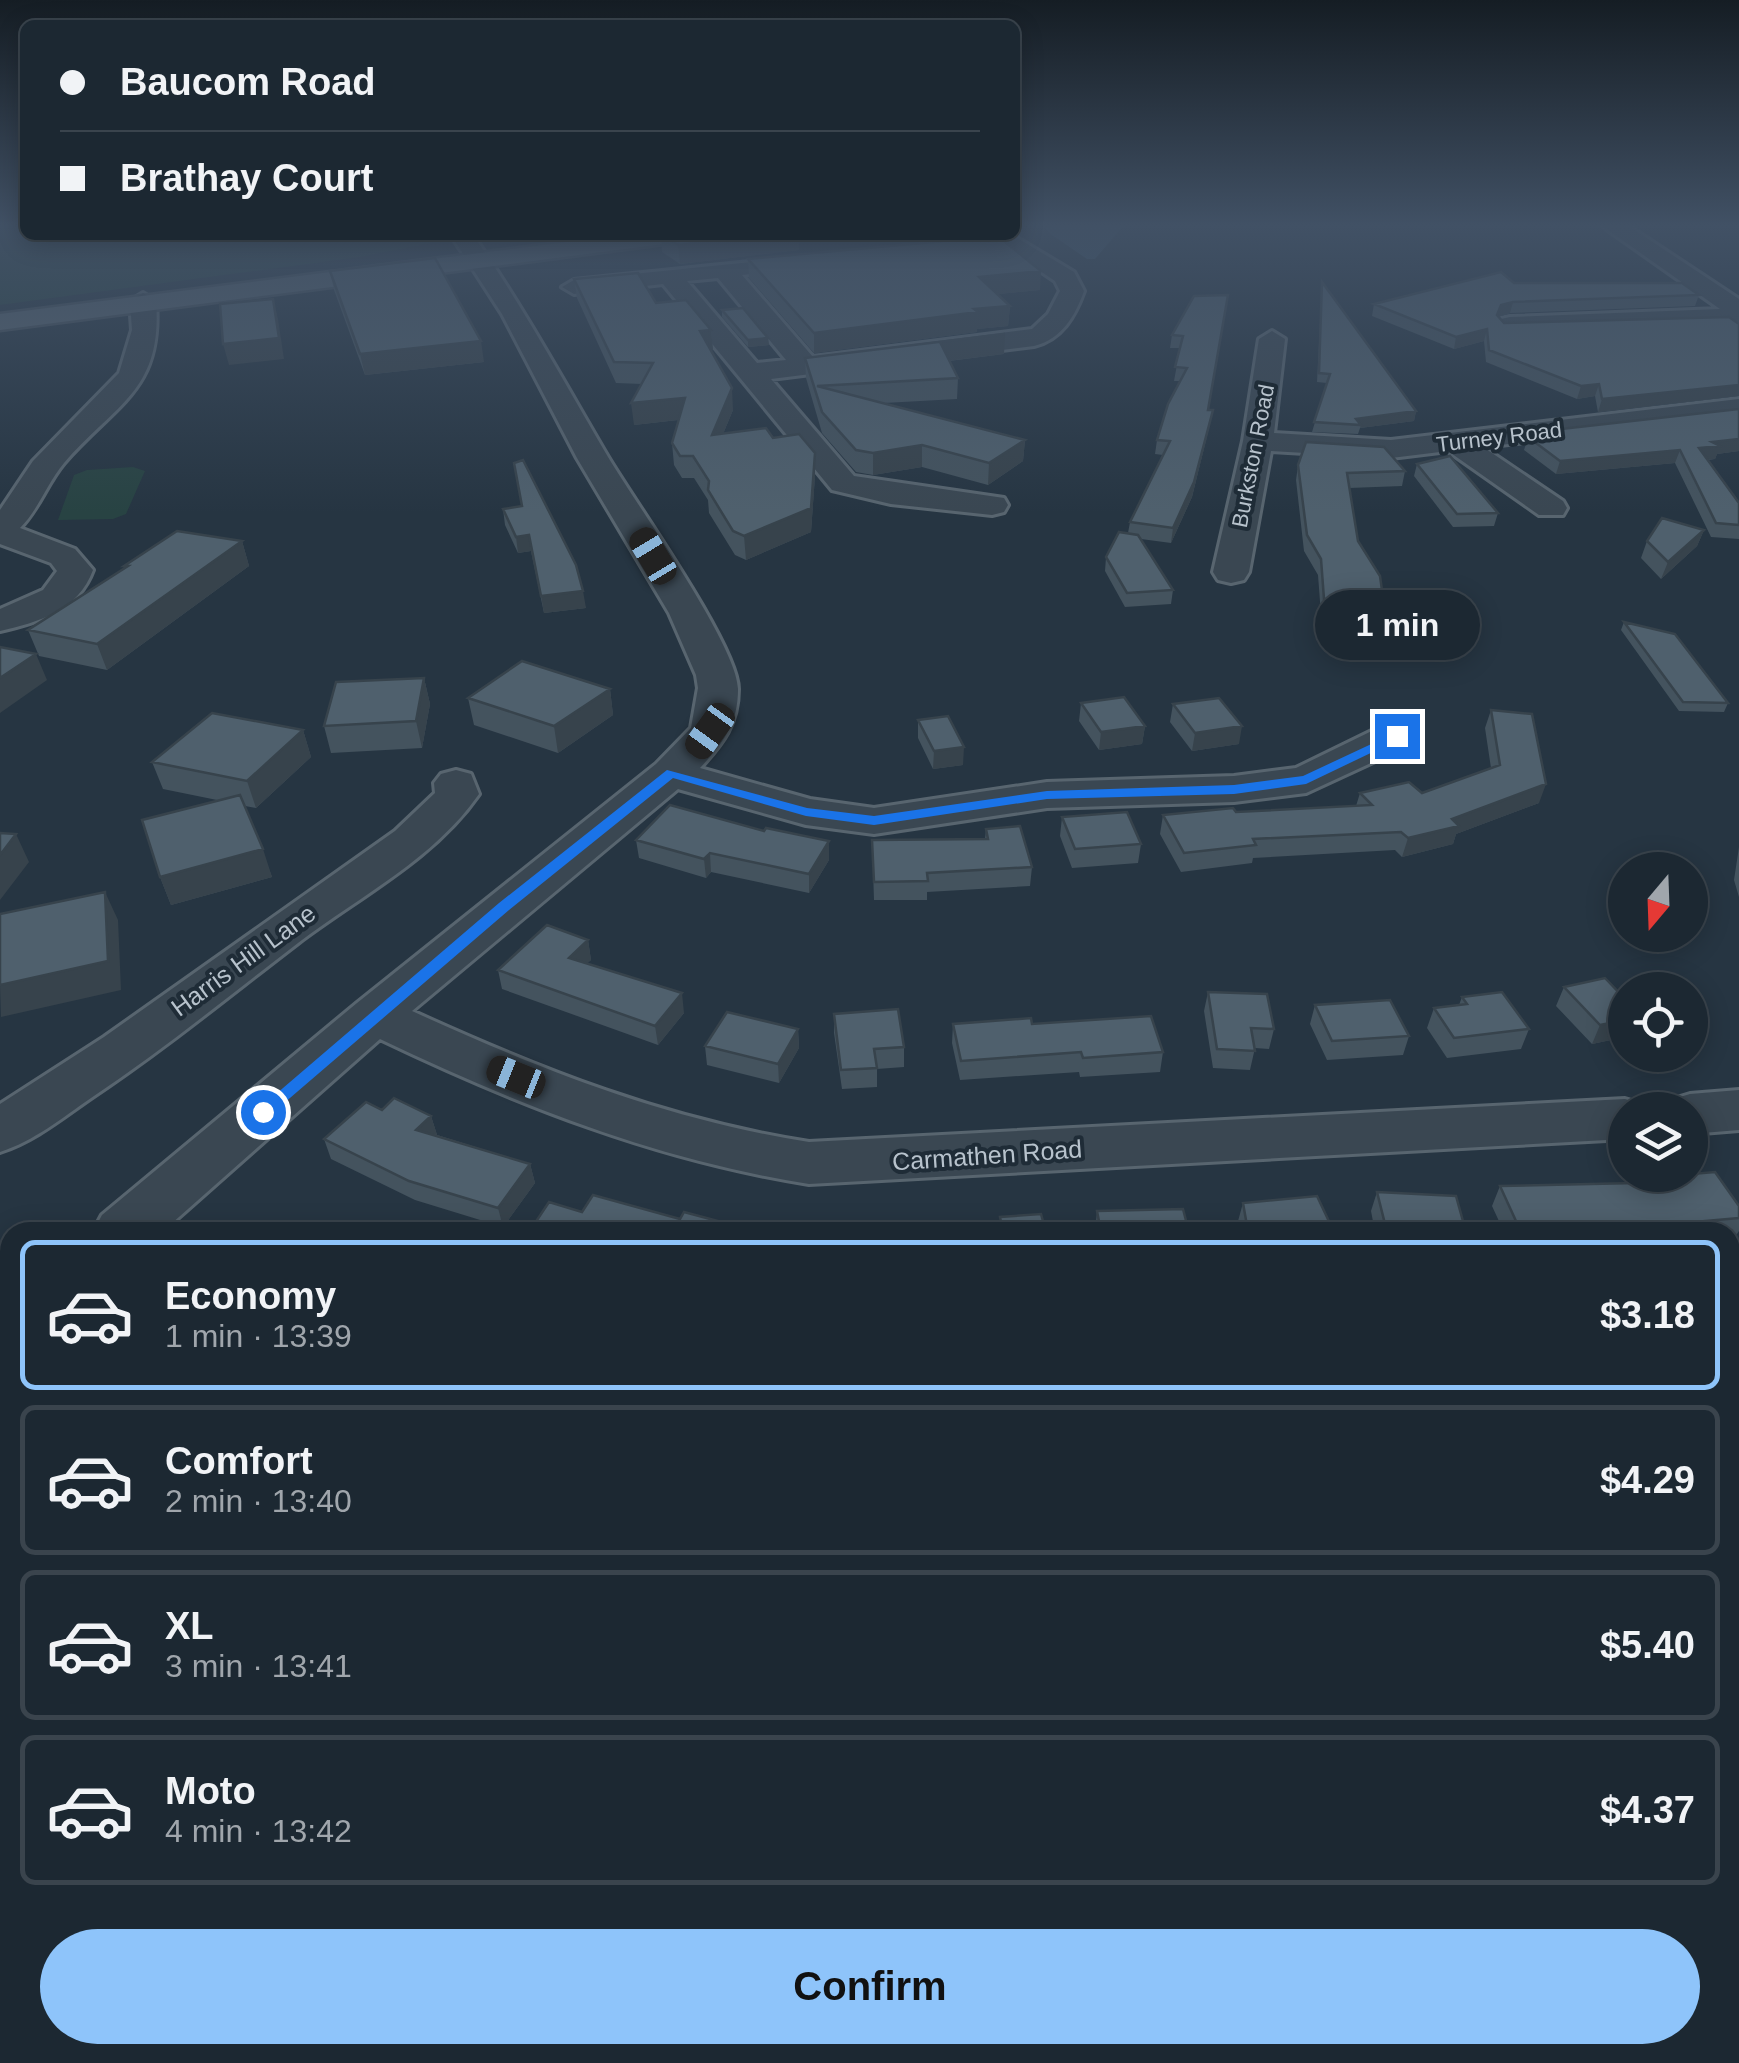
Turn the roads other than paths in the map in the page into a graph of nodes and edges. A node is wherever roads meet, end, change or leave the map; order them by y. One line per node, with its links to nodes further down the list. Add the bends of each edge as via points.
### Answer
1 (142, 319): 16 (street, via 148,329 133,375 66,440)
2 (518, 319): 20 (street, via 716,675 710,731)
3 (704, 319): 10 (street)
4 (766, 319): 9 (street)
5 (1057, 319): 9 (street, via 1034,338)
6 (1619, 319): 7 (street)
7 (1510, 325)
8 (1272, 339): 12 (street, Burkston Road)
9 (806, 366): 10 (street)
10 (748, 373): 14 (street, via 843,483)
11 (1739, 408): 13 (street, Turney Road)
12 (1258, 441): 13 (street, Turney Road, via 1362,450); 17 (street, Burkston Road)
13 (1457, 444): 15 (street)
14 (992, 505)
15 (1551, 508)
16 (0, 529): 18 (street, via 63,556 75,570 59,596)
17 (1231, 572)
18 (0, 620)
19 (1397, 736): 20 (street, via 1306,780 1234,790 1047,795 874,820 806,812)
20 (671, 773): 22 (street)
21 (456, 784): 26 (street, Harris Hill Lane, via 458,794 421,834)
22 (375, 1014): 25 (street, Carmathen Road, via 624,1121 692,1144 809,1163); 27 (street)
23 (1739, 1110): 24 (street)
24 (1708, 1113)
25 (1608, 1119)
26 (4, 1123)
27 (135, 1222)

